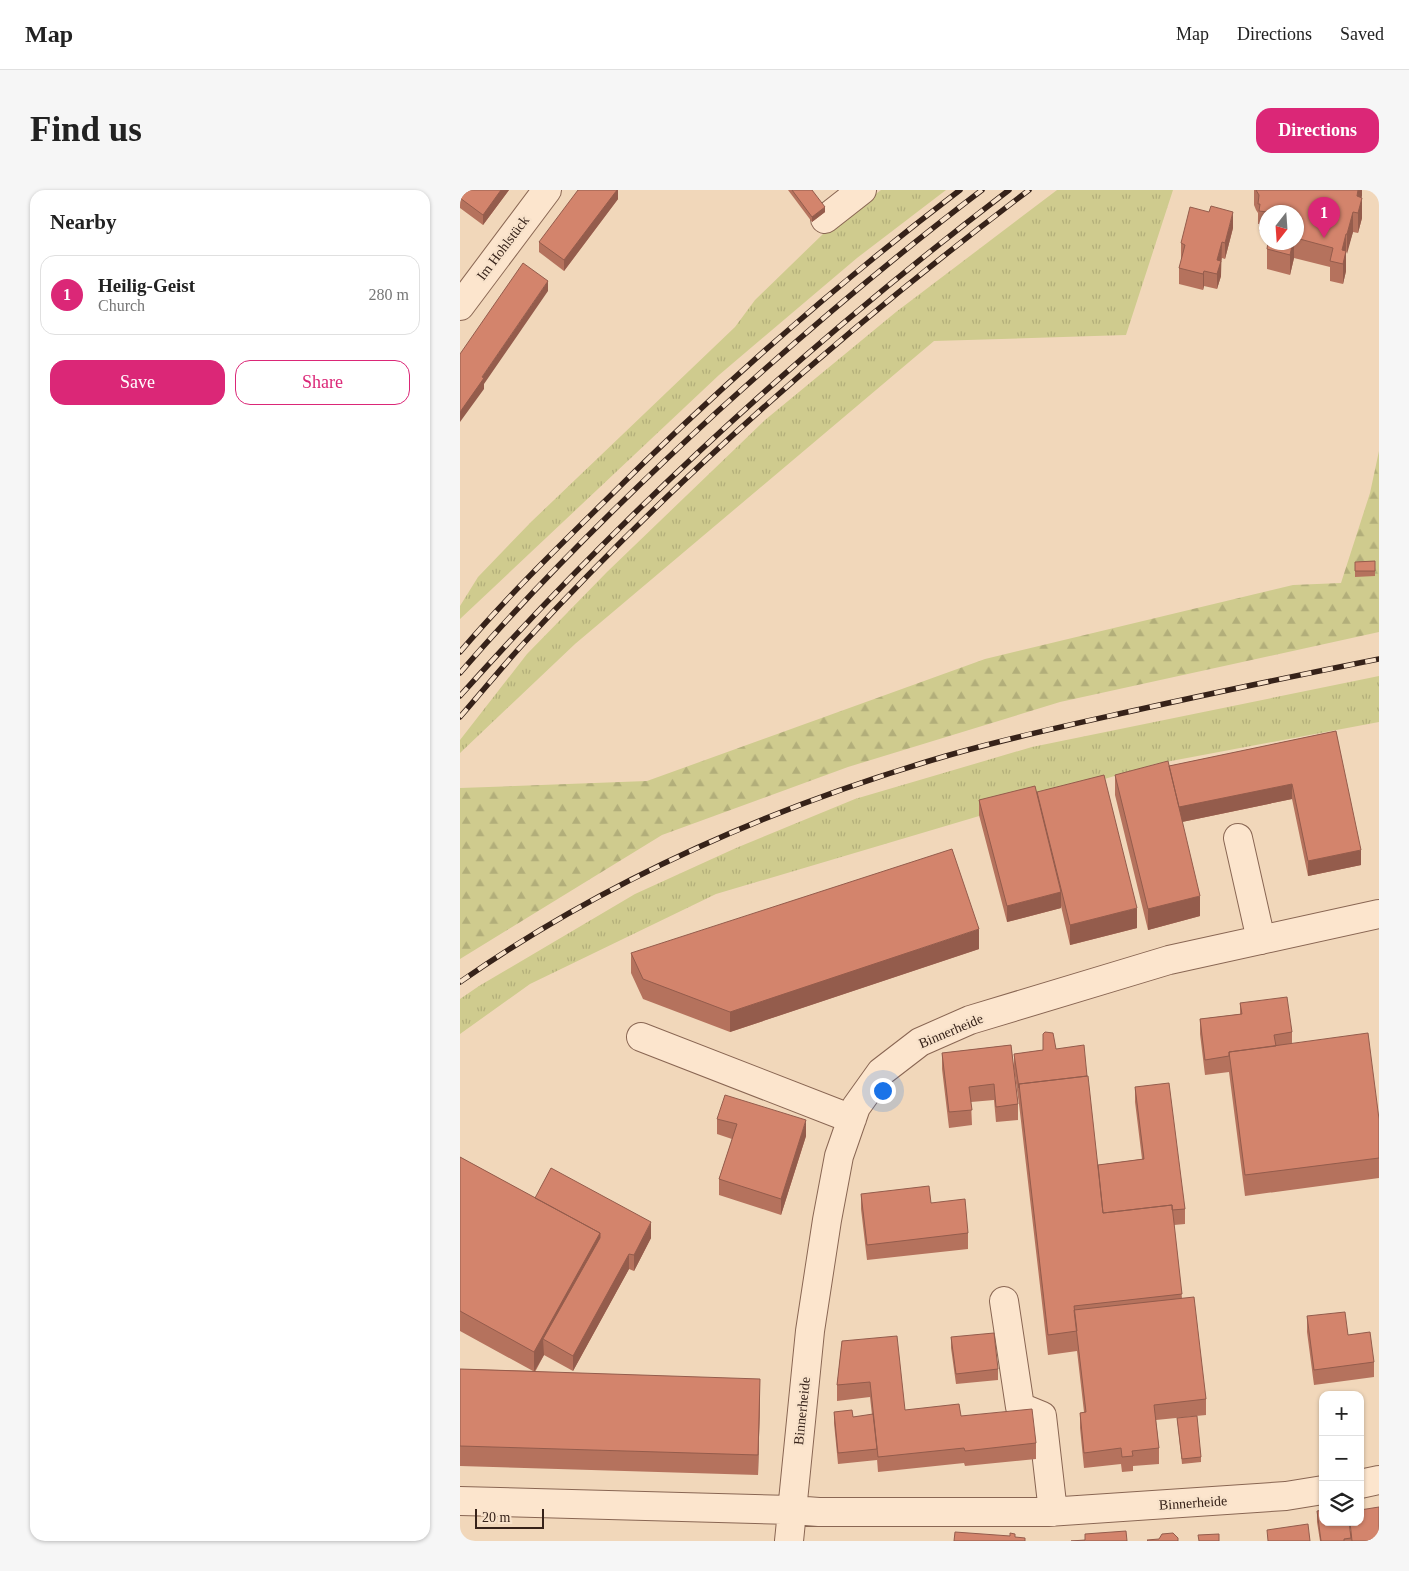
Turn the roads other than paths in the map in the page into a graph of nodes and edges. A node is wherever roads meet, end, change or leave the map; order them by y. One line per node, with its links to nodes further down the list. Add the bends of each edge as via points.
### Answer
1 (546, 190): 4 (street, Im Hohlstück)
2 (862, 190): 3 (street)
3 (825, 219)
4 (460, 306)
5 (1238, 838): 7 (street)
6 (1379, 914): 7 (street, Binnerheide)
7 (1261, 940): 9 (street, Binnerheide, via 1169,960 970,1020 920,1042 880,1072 856,1107)
8 (641, 1037): 9 (street)
9 (852, 1119): 15 (street, Binnerheide, via 839,1156 813,1312)
10 (1004, 1301): 16 (street, via 1020,1407 1042,1416)
11 (1379, 1480): 12 (street)
12 (1364, 1483)
13 (1319, 1491): 16 (street, Binnerheide, via 1286,1496)
14 (460, 1501): 15 (street, Binnerheide)
15 (792, 1510): 16 (street, Binnerheide); 17 (street, Binnerheide)
16 (1053, 1512)
17 (789, 1541)

